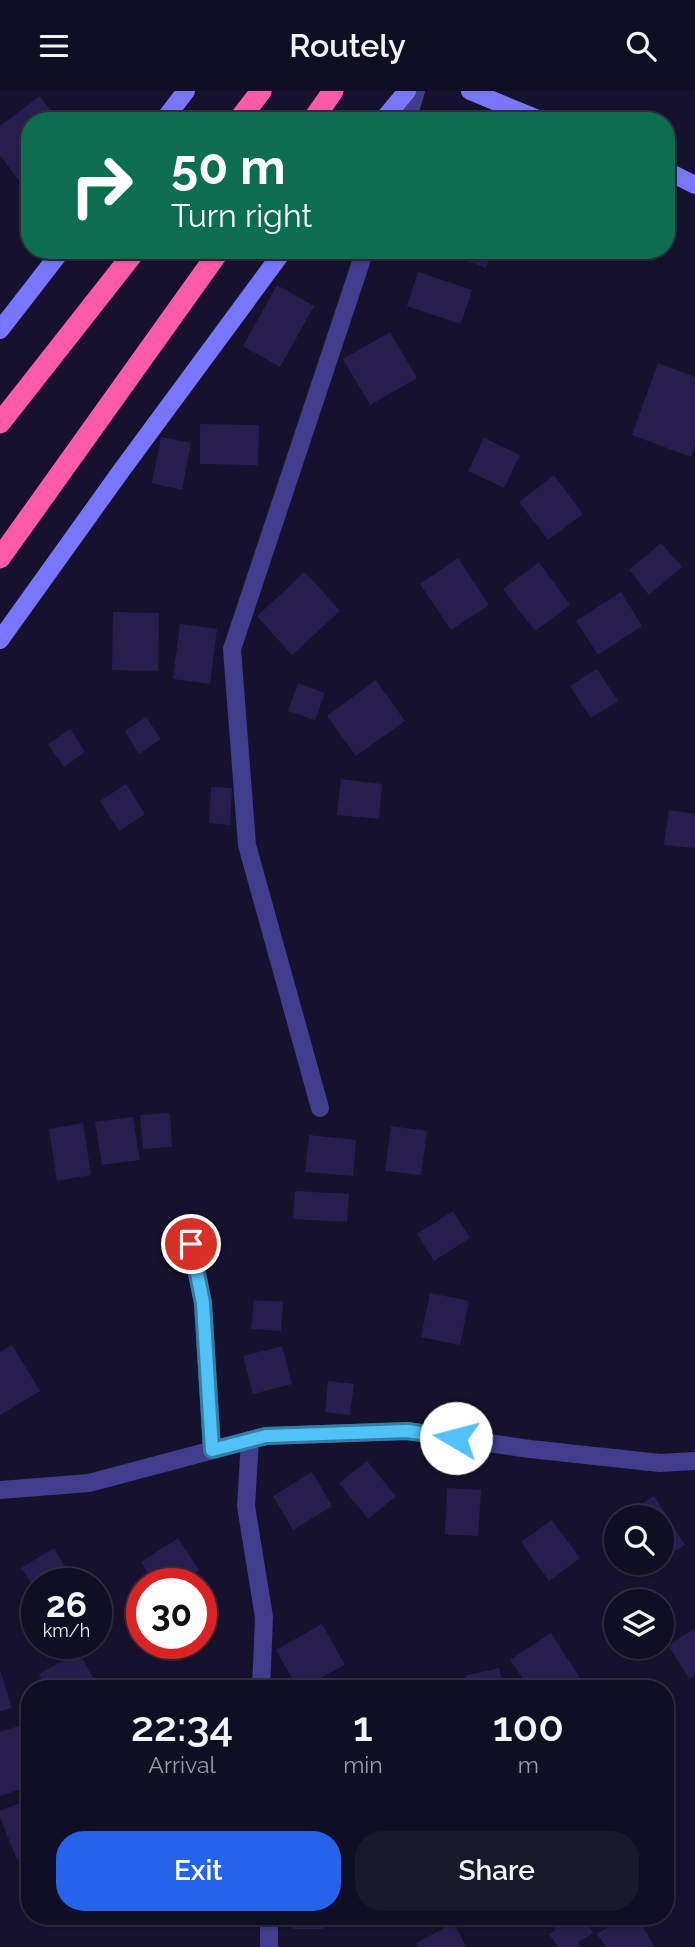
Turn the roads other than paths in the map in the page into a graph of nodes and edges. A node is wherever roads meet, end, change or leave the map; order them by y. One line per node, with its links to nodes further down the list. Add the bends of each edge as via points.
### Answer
1 (186, 91): 7 (street)
2 (261, 91): 8 (highway)
3 (333, 91): 9 (highway)
4 (407, 91): 10 (street)
5 (416, 91): 11 (street)
6 (470, 91): 12 (street)
7 (170, 112)
8 (244, 112)
9 (318, 112)
10 (390, 112)
11 (410, 112)
12 (521, 112)
13 (675, 175): 14 (street)
14 (695, 185)
15 (55, 259): 20 (street)
16 (129, 259): 21 (highway)
17 (213, 259): 22 (highway)
18 (277, 259): 23 (street)
19 (362, 259): 24 (street, via 232,649 247,845)
20 (0, 330)
21 (0, 423)
22 (0, 558)
23 (0, 640)
24 (320, 1108)
25 (191, 1244): 27 (street, via 203,1303)
26 (250, 1440): 27 (street); 28 (street, via 407,1431 660,1463); 30 (street, via 246,1506 264,1617)
27 (212, 1450): 29 (street, via 89,1483)
28 (695, 1461)
29 (0, 1490)
30 (261, 1680)
31 (269, 1925): 32 (street)
32 (268, 1947)

